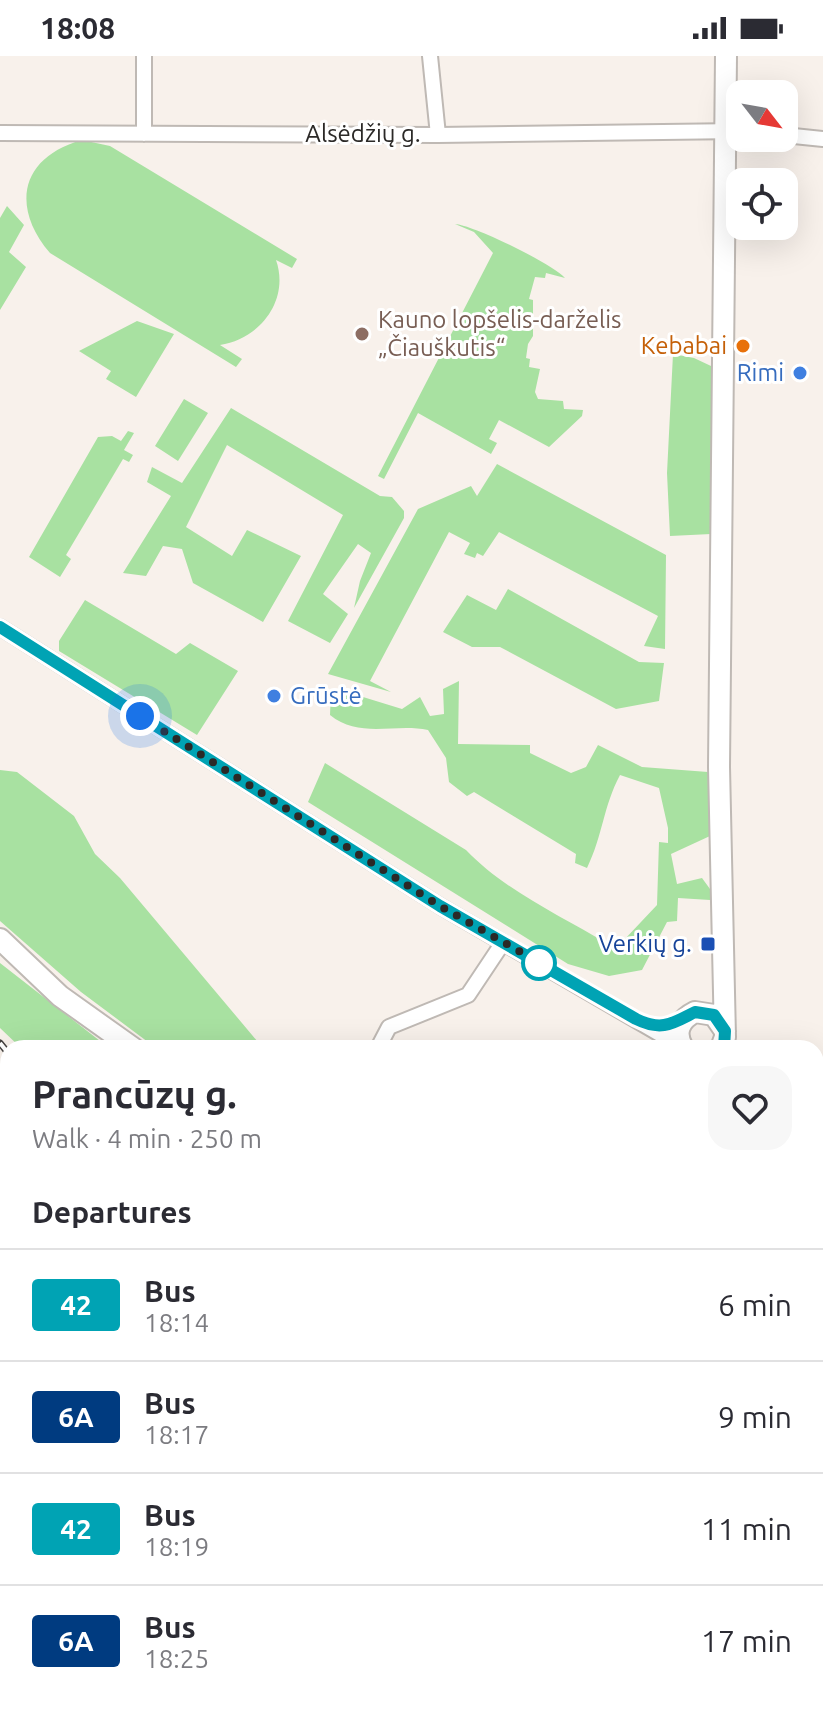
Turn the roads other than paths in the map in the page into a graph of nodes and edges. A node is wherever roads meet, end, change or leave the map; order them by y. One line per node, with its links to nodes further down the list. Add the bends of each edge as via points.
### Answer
1 (144, 56): 7 (street)
2 (430, 56): 8 (street)
3 (726, 56): 4 (street)
4 (728, 80)
5 (726, 130): 8 (street, Alsėdžių g.)
6 (0, 133): 7 (street, Alsėdžių g.)
7 (144, 134): 8 (street, Alsėdžių g.)
8 (438, 135)
9 (798, 136): 10 (street)
10 (823, 139)
11 (733, 152): 15 (street, via 719,767)
12 (0, 627): 14 (street)
13 (0, 939): 19 (street, via 60,996)
14 (502, 944): 18 (street); 20 (street, via 468,995 389,1027)
15 (722, 970): 16 (street); 23 (street)
16 (701, 1011): 17 (street); 24 (street, via 719,1019)
17 (681, 1024): 18 (street); 22 (street)
18 (650, 1026): 21 (street)
19 (122, 1040)
20 (382, 1040)
21 (671, 1040)
22 (679, 1040)
23 (723, 1040)
24 (723, 1040)

